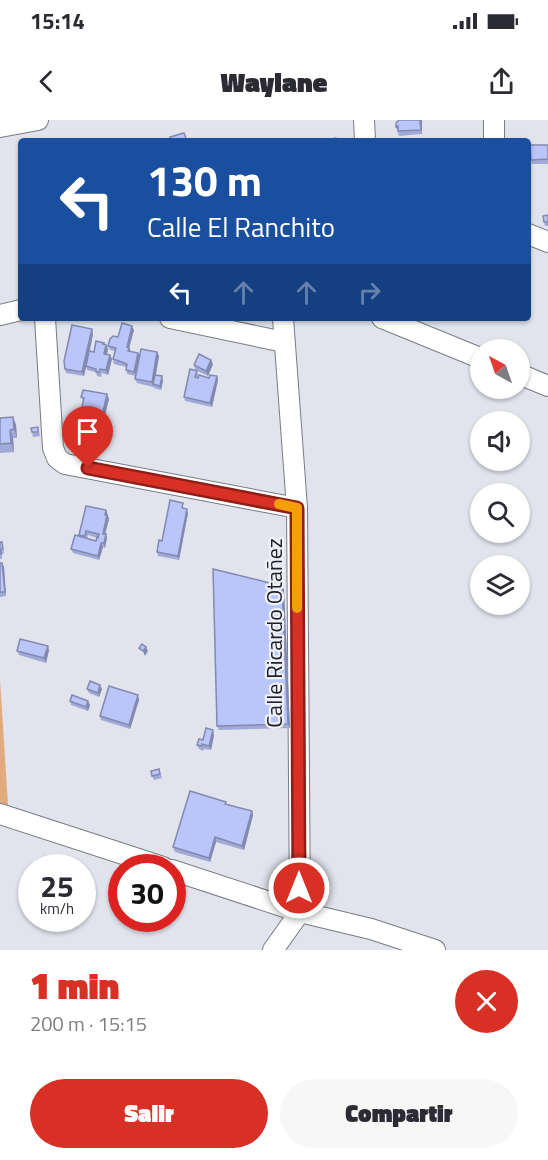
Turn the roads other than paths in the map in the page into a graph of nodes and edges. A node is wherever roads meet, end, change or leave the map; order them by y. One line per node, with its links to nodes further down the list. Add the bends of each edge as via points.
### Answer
1 (38, 120): 4 (street)
2 (364, 120): 5 (street)
3 (494, 120): 6 (street)
4 (0, 127)
5 (365, 138)
6 (494, 138)
7 (531, 235): 8 (street)
8 (548, 242)
9 (18, 311): 10 (street)
10 (0, 315)
11 (45, 321): 19 (street, via 52,448 65,464)
12 (185, 321): 15 (street)
13 (283, 321): 15 (street, Calle Ricardo Otañez)
14 (389, 321): 16 (street)
15 (284, 342): 19 (street, Calle Ricardo Otañez)
16 (470, 354)
17 (530, 379): 18 (street)
18 (548, 386)
19 (297, 508): 23 (street, Calle Ricardo Otañez)
20 (0, 814): 21 (street)
21 (123, 854)
22 (186, 875): 23 (street)
23 (300, 912): 24 (street); 25 (street)
24 (273, 950)
25 (435, 950)

